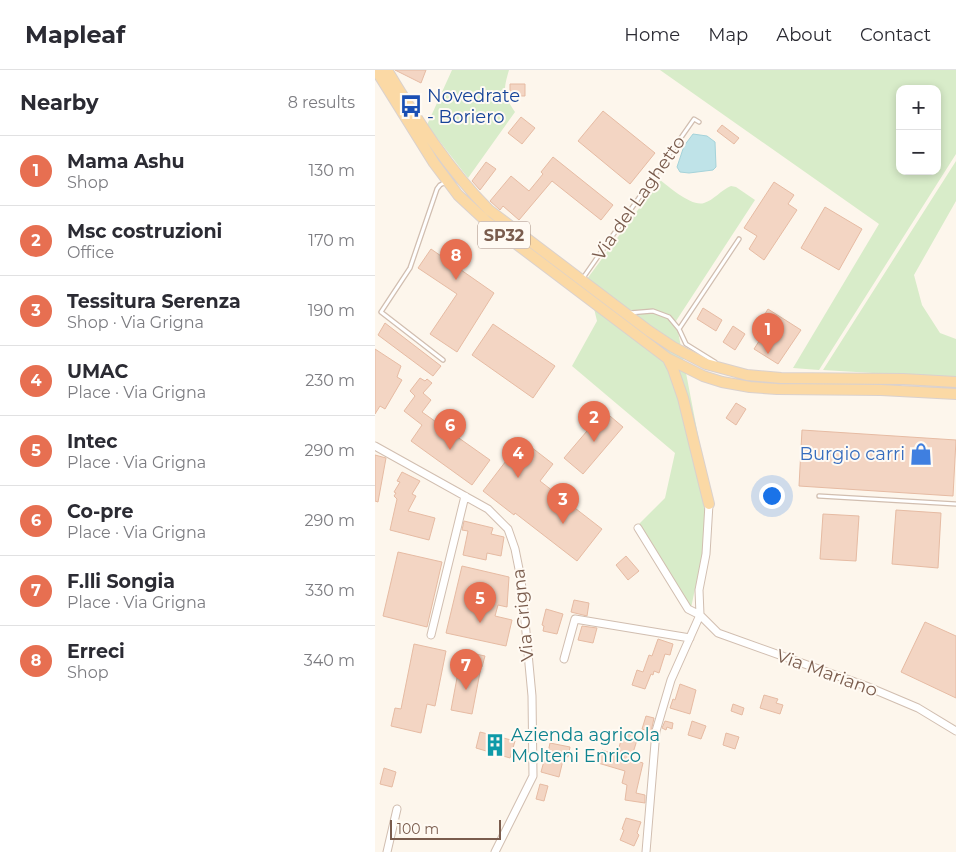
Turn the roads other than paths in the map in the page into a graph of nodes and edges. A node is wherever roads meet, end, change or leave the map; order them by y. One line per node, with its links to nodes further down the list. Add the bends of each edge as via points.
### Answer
1 (376, 70): 4 (main road, SP32)
2 (387, 70): 6 (main road, SP32, via 450,167 471,192 499,219)
3 (699, 122): 6 (lane, Via del Laghetto, via 694,118)
4 (447, 181): 9 (main road, SP32, via 486,222); 10 (lane, via 437,189 410,268 381,312)
5 (739, 238): 8 (lane)
6 (581, 281): 7 (main road, SP32)
7 (625, 313): 8 (lane, via 644,310 661,313); 11 (main road, SP32, via 691,358)
8 (679, 329): 11 (lane, via 686,344 709,358)
9 (667, 358): 13 (main road, SP32, via 703,376 750,387); 17 (main road, via 683,398)
10 (443, 360)
11 (719, 369): 12 (main road, SP32, via 781,378)
12 (956, 382)
13 (956, 394)
14 (375, 446): 15 (street, Via Grigna)
15 (465, 496): 21 (street); 27 (street, Via Grigna, via 489,508 511,536 521,579 532,696 533,776)
16 (819, 496): 18 (lane)
17 (709, 504): 20 (street, via 706,554 699,590)
18 (956, 504)
19 (637, 528): 20 (street, Via Mariano, via 688,609)
20 (700, 615): 22 (street); 24 (street, Via Mariano, via 718,633 866,686 918,708)
21 (431, 635)
22 (690, 638): 23 (street, via 575,619); 28 (street, via 671,680 656,731)
23 (564, 659)
24 (956, 731)
25 (397, 809): 26 (street)
26 (387, 852)
27 (495, 852)
28 (646, 852)

